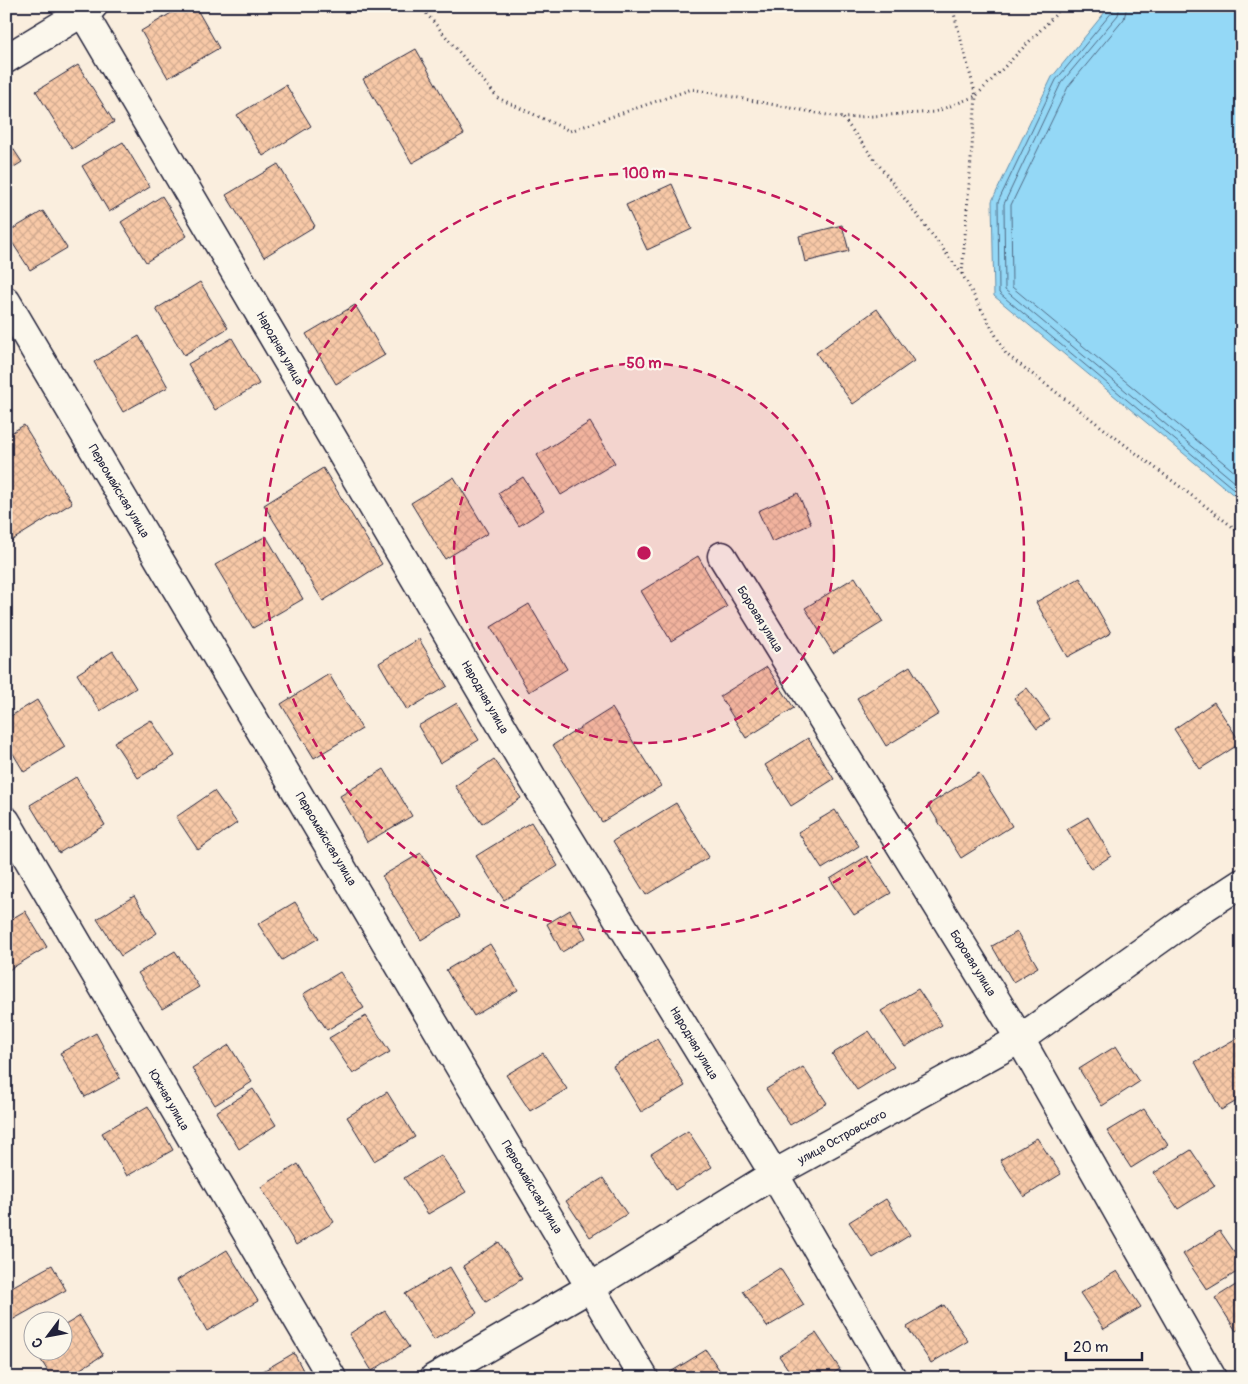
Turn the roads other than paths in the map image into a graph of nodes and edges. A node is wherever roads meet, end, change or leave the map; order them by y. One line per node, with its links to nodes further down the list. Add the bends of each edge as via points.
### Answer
1 (88, 10): 2 (street); 8 (street, Народная улица, via 537,786)
2 (6, 59)
3 (6, 301): 9 (street, Первомайская улица)
4 (722, 556): 7 (street, Боровая улица)
5 (6, 821): 10 (street, Южная улица)
6 (1242, 883): 7 (street, улица Островского)
7 (1020, 1039): 8 (street, улица Островского); 14 (street, Боровая улица)
8 (774, 1174): 9 (street, улица Островского); 13 (street, Народная улица)
9 (592, 1287): 11 (street, улица Островского); 12 (street, Первомайская улица)
10 (332, 1378)
11 (434, 1378)
12 (644, 1378)
13 (892, 1378)
14 (1212, 1378)

